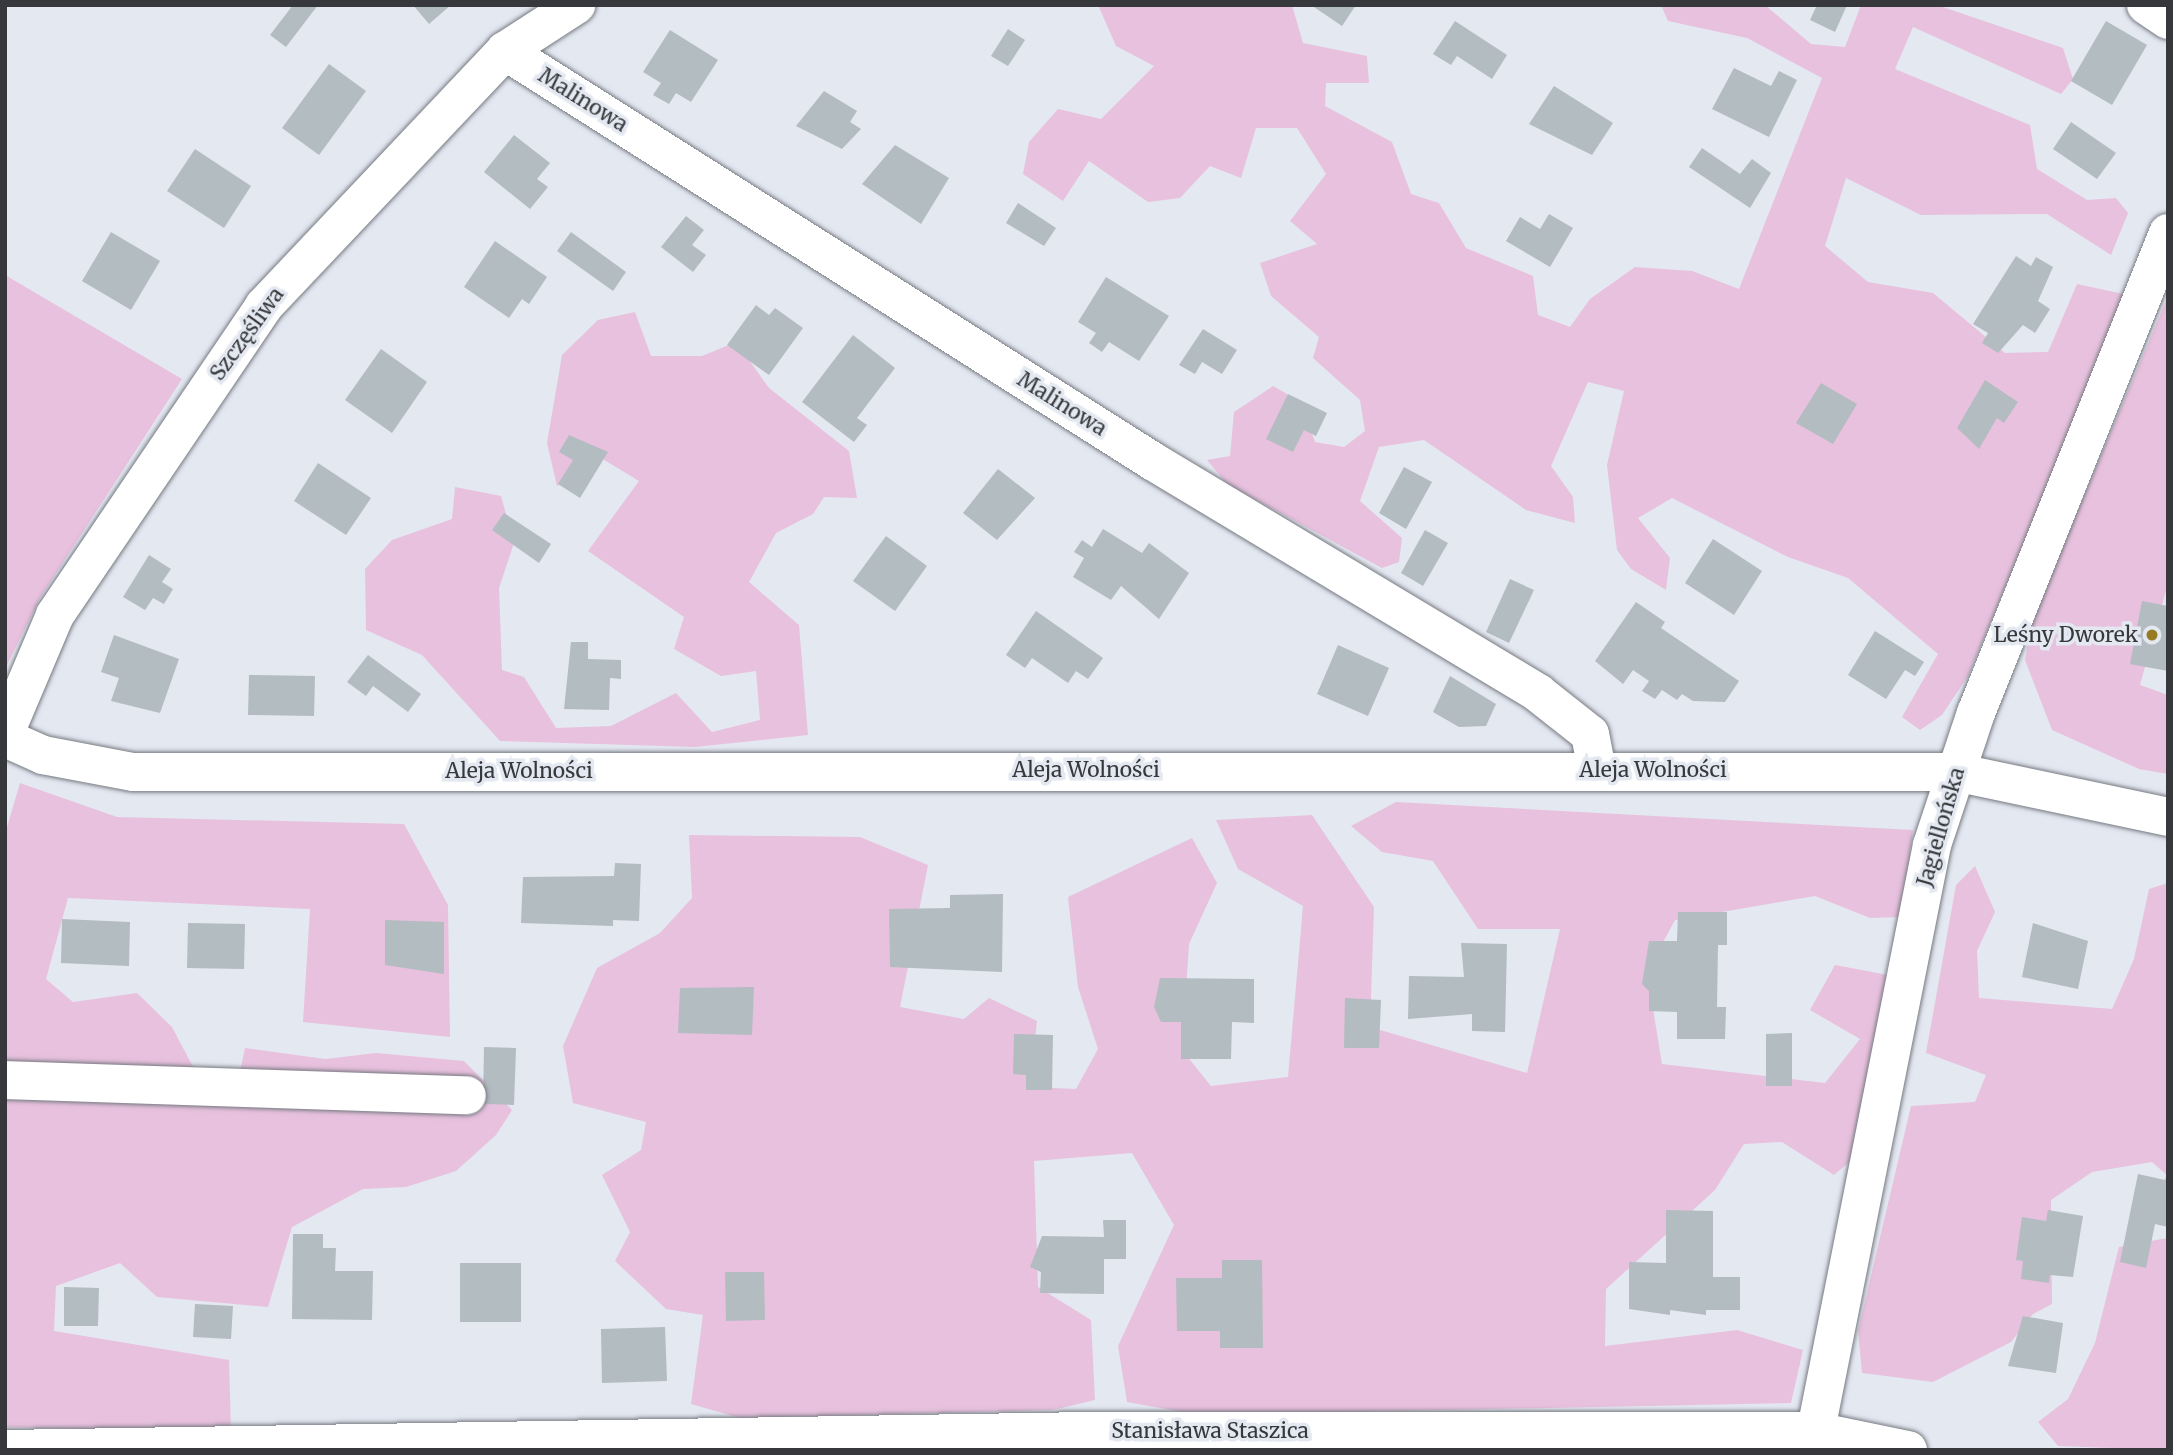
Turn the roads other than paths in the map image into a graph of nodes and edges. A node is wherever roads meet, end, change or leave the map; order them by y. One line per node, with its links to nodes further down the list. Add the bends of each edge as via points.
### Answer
1 (576, 5): 4 (street, Szczęśliwa)
2 (2146, 5): 3 (street)
3 (2168, 20)
4 (505, 51): 6 (street, Szczęśliwa, via 264,306 55,615); 7 (street, Malinowa, via 1142,455 1538,693 1590,734)
5 (2168, 233): 8 (street, Jagiellońska)
6 (5, 735): 7 (street, Aleja Wolności, via 43,755 134,772)
7 (1597, 770): 8 (street, Aleja Wolności)
8 (1955, 772): 9 (street, Aleja Wolności); 12 (street, Jagiellońska, via 1932,845)
9 (2168, 817)
10 (5, 1080): 11 (street)
11 (467, 1095)
12 (1814, 1441): 13 (street, Stanisława Staszica, via 1088,1432); 14 (street, Stanisława Staszica)
13 (5, 1449)
14 (1908, 1450)

